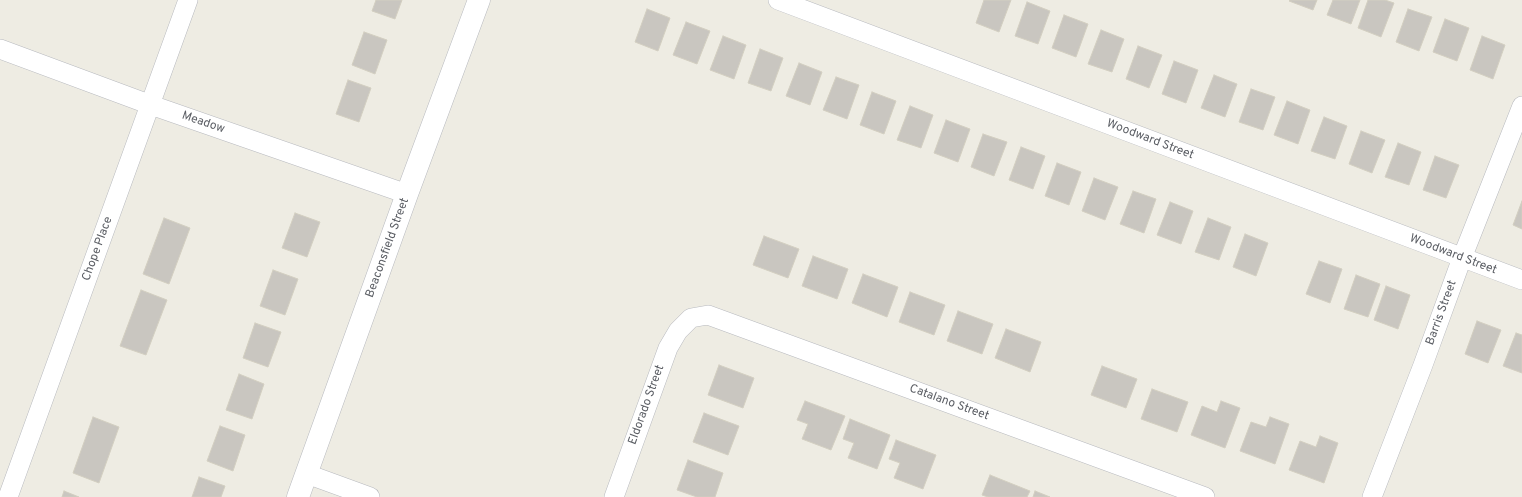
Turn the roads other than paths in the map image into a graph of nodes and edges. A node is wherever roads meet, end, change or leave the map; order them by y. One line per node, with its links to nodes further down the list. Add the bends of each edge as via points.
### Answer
1 (188, 0): 5 (street, Chope Place)
2 (480, 0): 7 (street, Beaconsfield Street)
3 (778, 0): 8 (street, Woodward Street)
4 (0, 49): 5 (street, Meadow)
5 (151, 105): 7 (street, Meadow); 12 (street, Chope Place)
6 (1522, 106): 8 (street, Barris Street)
7 (407, 194): 11 (street, Beaconsfield Street)
8 (1462, 258): 9 (street, Woodward Street); 17 (street, Barris Street)
9 (1522, 280)
10 (691, 318): 15 (street, Eldorado Street, via 678,331 668,348); 16 (street, Catalano Street, via 708,315 723,320)
11 (307, 474): 13 (street, Beaconsfield Street); 14 (street)
12 (8, 497)
13 (298, 497)
14 (370, 497)
15 (614, 497)
16 (1205, 497)
17 (1372, 497)

